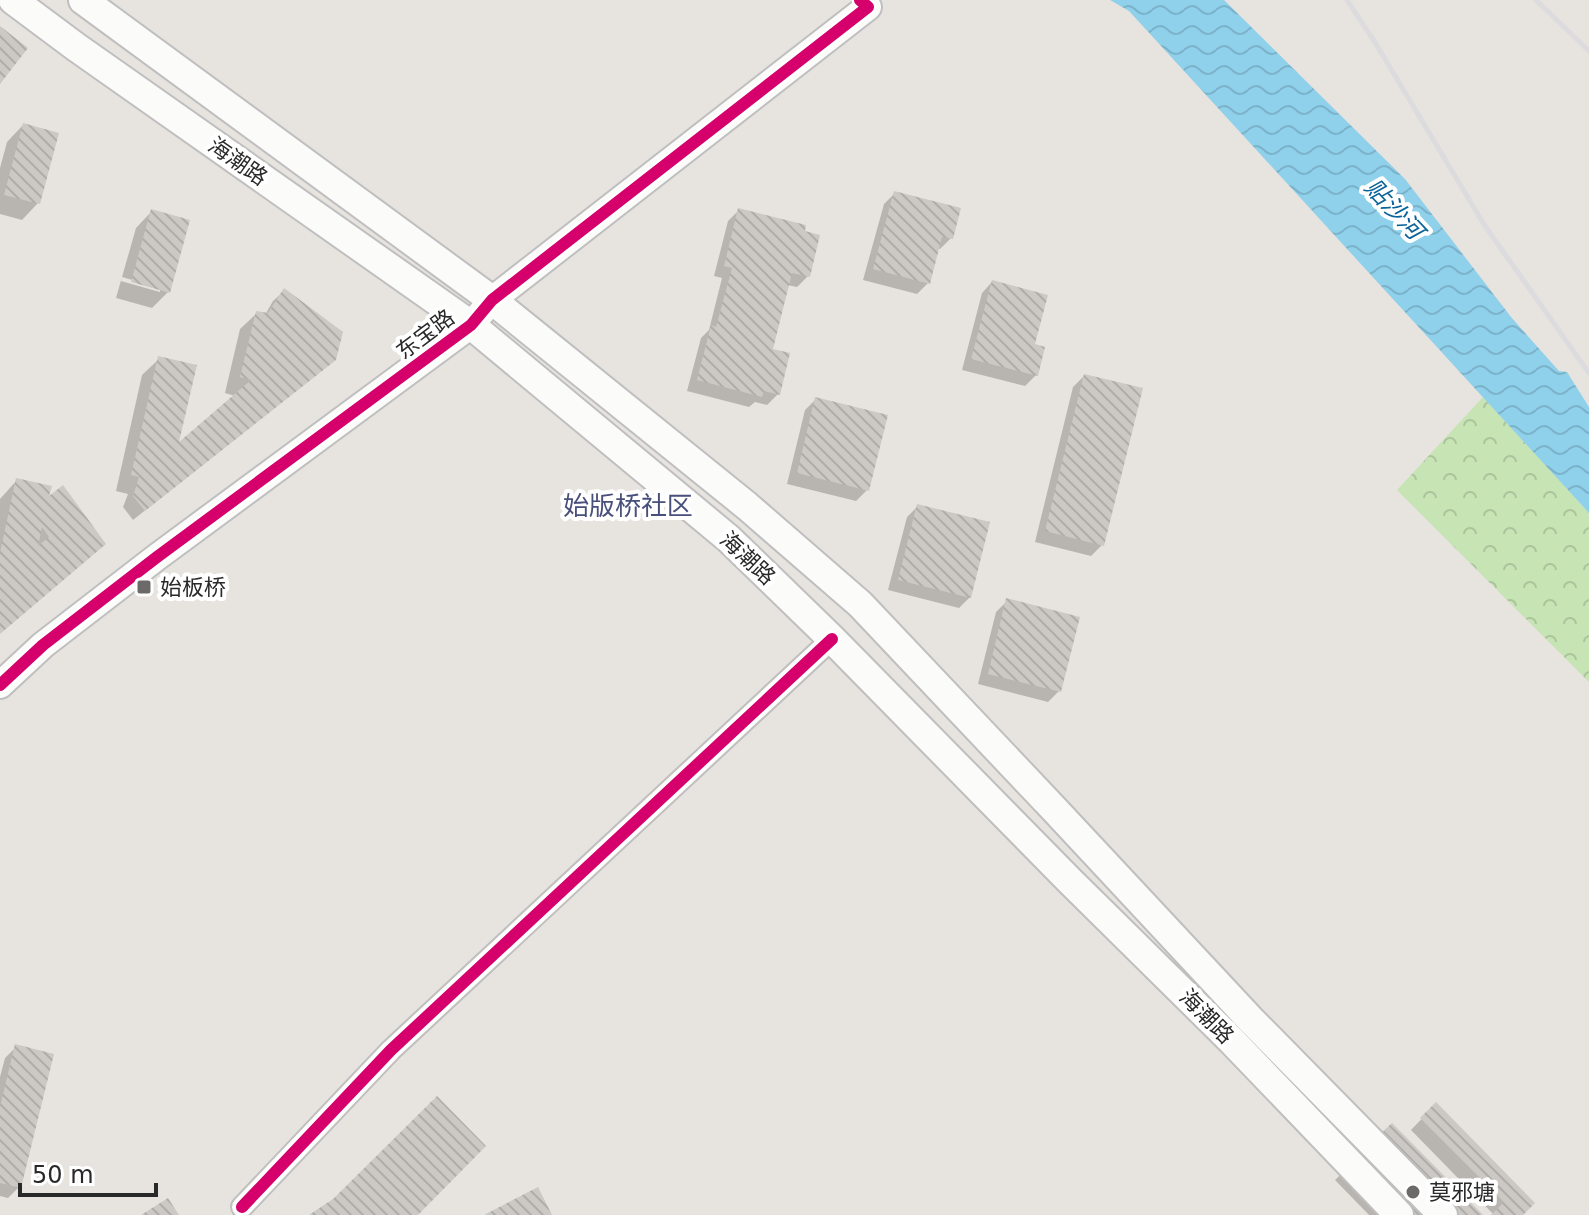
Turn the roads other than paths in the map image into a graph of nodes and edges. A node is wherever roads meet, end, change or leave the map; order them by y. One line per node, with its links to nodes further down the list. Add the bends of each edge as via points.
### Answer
1 (13, 0): 5 (main road, 海潮路)
2 (83, 0): 4 (main road, 海潮路)
3 (864, 4): 4 (street, 东宝路)
4 (492, 300): 5 (street, 东宝路); 10 (main road, 海潮路, via 860,604 1250,1019)
5 (471, 325): 6 (main road, 海潮路, via 729,539); 7 (street, 东宝路, via 157,557)
6 (832, 639): 8 (street, via 391,1050); 9 (main road, 海潮路)
7 (0, 685)
8 (242, 1207)
9 (1399, 1215)
10 (1443, 1215)

